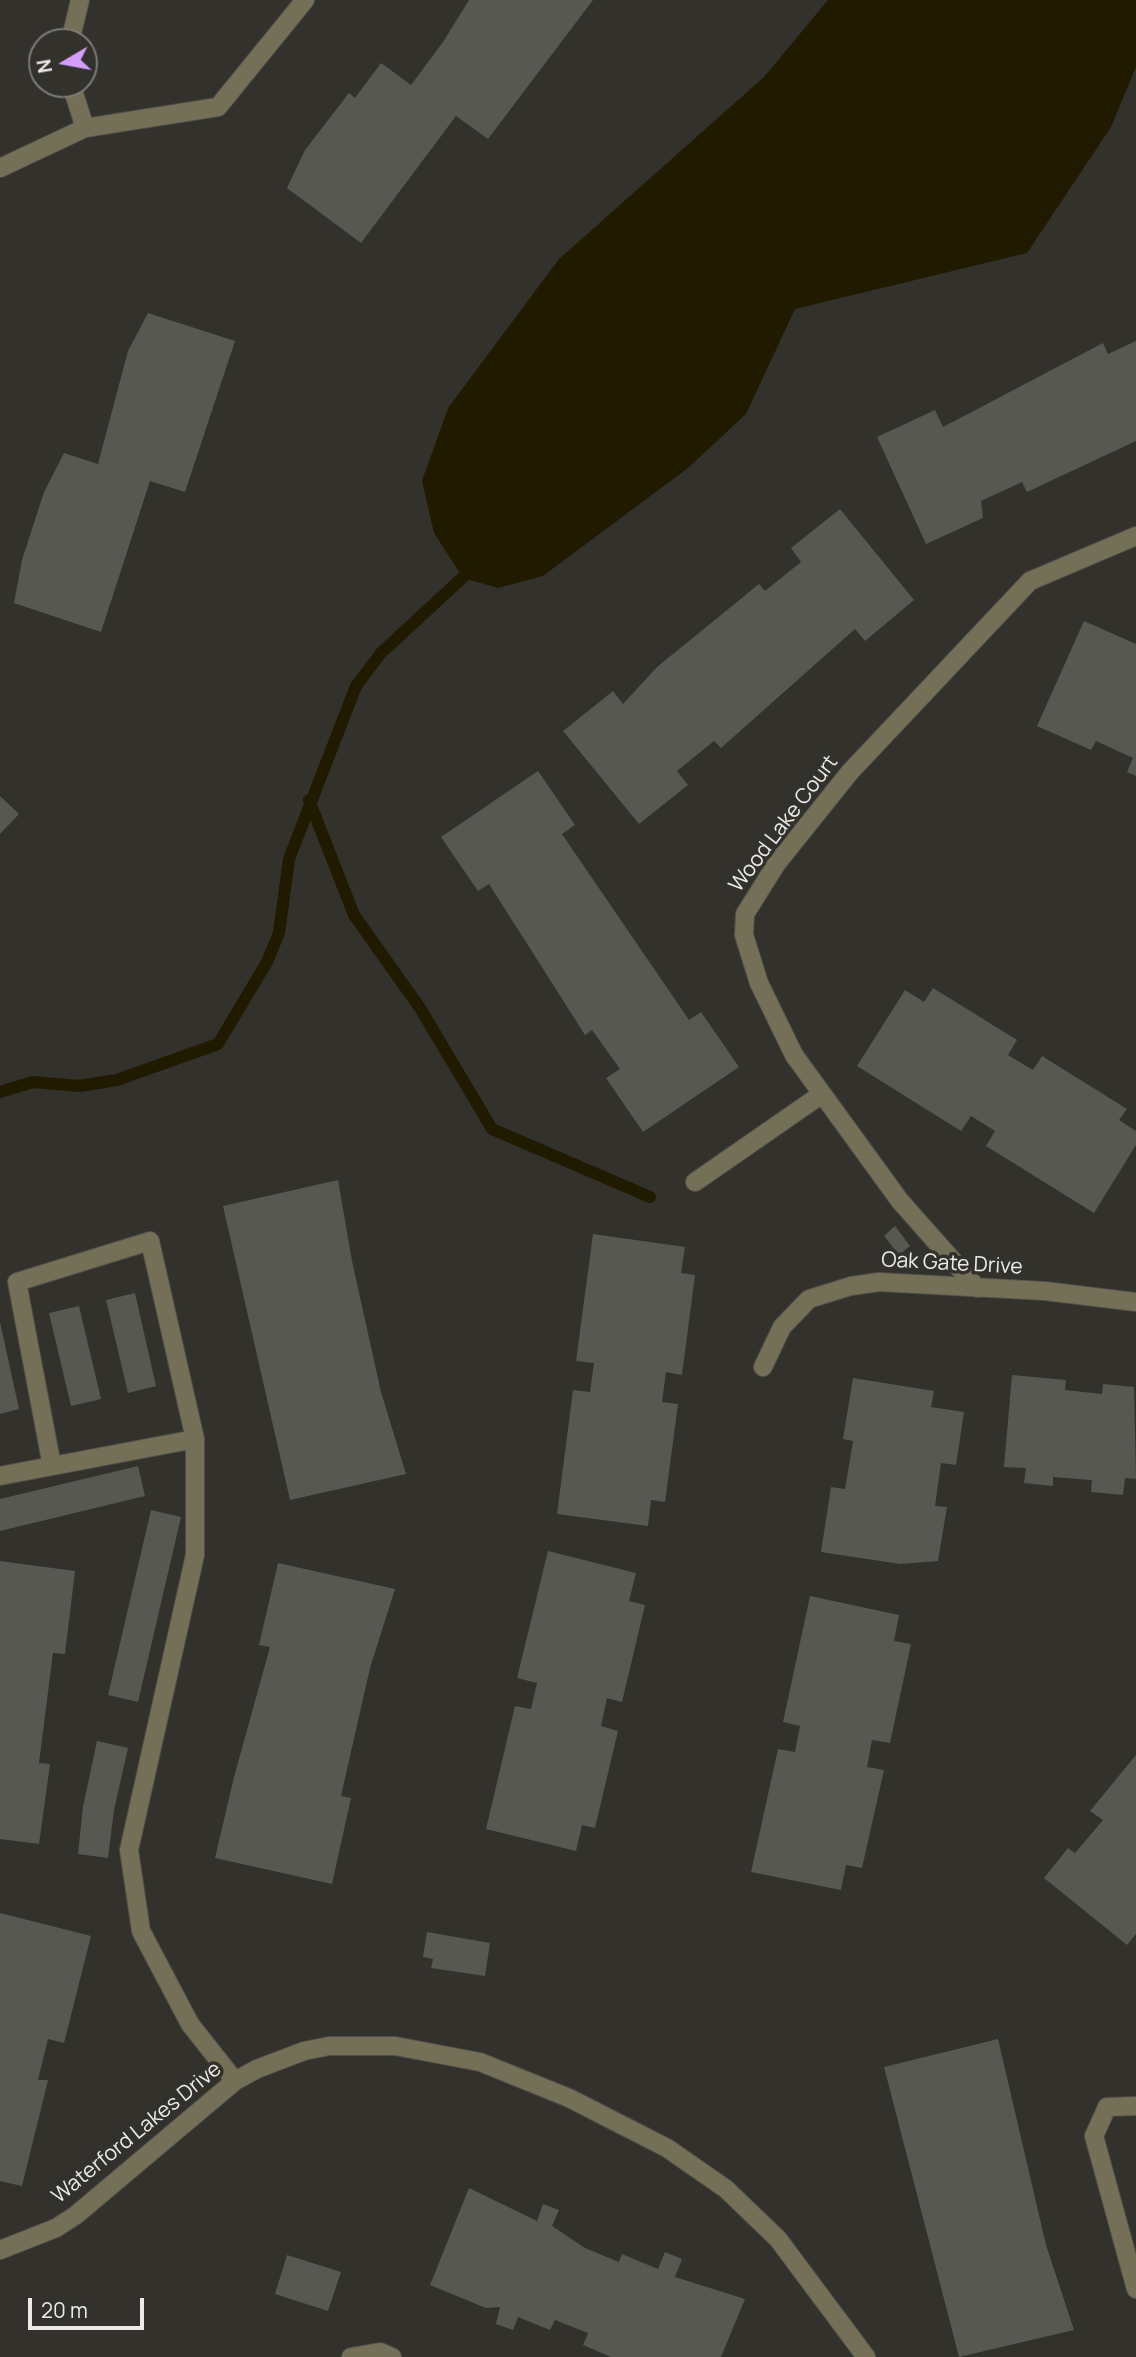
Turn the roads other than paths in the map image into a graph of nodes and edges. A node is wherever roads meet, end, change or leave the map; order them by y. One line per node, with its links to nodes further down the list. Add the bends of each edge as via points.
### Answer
1 (80, 0): 3 (street)
2 (305, 0): 5 (street, via 218,107)
3 (73, 28)
4 (75, 98): 5 (street)
5 (85, 128): 6 (street)
6 (0, 168)
7 (1136, 536): 8 (street, Wood Lake Court, via 1030,580 850,772 777,863 745,914 744,935 759,984 794,1055)
8 (822, 1094): 9 (street); 10 (street, Wood Lake Court, via 900,1201)
9 (695, 1182)
10 (977, 1288): 11 (street, Oak Gate Drive); 12 (street, Oak Gate Drive, via 879,1282 809,1299 782,1327)
11 (1136, 1302)
12 (763, 1367)
13 (195, 1439): 14 (street); 14 (street, via 150,1241 17,1282); 16 (street, via 195,1555 129,1850 141,1931 190,2024)
14 (52, 1466): 15 (street)
15 (0, 1476)
16 (235, 2081): 18 (street, Waterford Lakes Drive, via 76,2215); 20 (street, Waterford Lakes Drive, via 304,2051 329,2046 395,2046 480,2062 569,2098 667,2148 726,2189 778,2239)
17 (1136, 2106): 19 (street, via 1107,2107 1094,2136)
18 (0, 2250)
19 (1136, 2289)
20 (862, 2356)
21 (351, 2357): 22 (street, via 380,2352)
22 (392, 2357)

